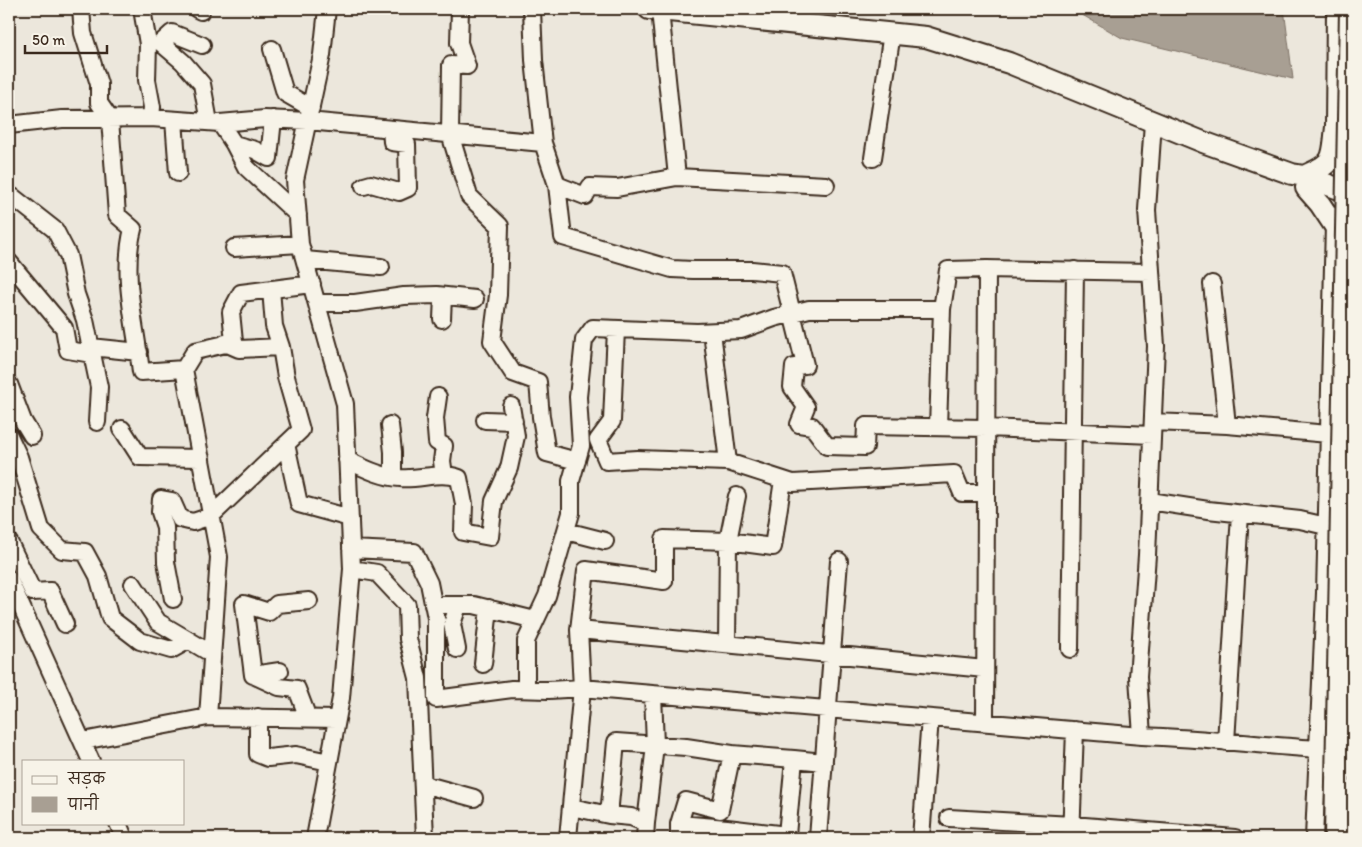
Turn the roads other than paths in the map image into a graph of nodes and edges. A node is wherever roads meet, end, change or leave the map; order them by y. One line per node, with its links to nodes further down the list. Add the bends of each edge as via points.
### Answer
1 (80, 9): 16 (street, via 83,33 99,84 99,103)
2 (142, 9): 15 (street, via 148,44)
3 (197, 9): 4 (street)
4 (201, 9)
5 (327, 9): 14 (street)
6 (460, 9): 23 (street, via 459,43 467,66 451,65)
7 (532, 9): 24 (street)
8 (655, 9): 11 (main road); 28 (street)
9 (1337, 9): 29 (main road, via 1334,146 1331,160)
10 (1352, 9): 160 (highway, bridge)
11 (892, 33): 20 (main road, via 926,37 1009,63); 26 (street)
12 (202, 45): 19 (street, via 172,33 161,43 202,84)
13 (272, 49): 14 (street, via 285,93)
14 (310, 115): 17 (street); 22 (street); 35 (street, via 295,180)
15 (151, 118): 16 (street); 18 (street)
16 (110, 119): 21 (street, via 62,119); 59 (street, via 117,215 133,229 130,291)
17 (273, 119): 19 (street); 25 (street, via 269,158 256,150)
18 (174, 120): 19 (street); 27 (street)
19 (215, 122): 25 (street)
20 (1153, 122): 29 (main road); 44 (street, via 1147,210)
21 (9, 125)
22 (391, 129): 23 (street); 32 (street, via 392,142 407,144 408,188 399,192 371,184)
23 (450, 134): 24 (street); 81 (street, via 470,196 500,226 498,295 492,340 513,373 538,382 547,453)
24 (543, 143): 30 (street)
25 (234, 144): 35 (street, via 246,167)
26 (873, 158)
27 (178, 173)
28 (677, 177): 30 (street, via 617,188 590,187 585,196); 31 (street)
29 (1301, 179): 34 (main road); 36 (main road)
30 (556, 185): 52 (street, via 563,237 672,269 782,273)
31 (826, 185)
32 (364, 186)
33 (9, 197): 58 (street, via 55,230 68,255)
34 (1346, 197)
35 (298, 215): 37 (street)
36 (1334, 225): 74 (street)
37 (300, 244): 38 (street); 39 (street)
38 (234, 248)
39 (305, 260): 41 (street); 45 (street)
40 (9, 262): 58 (street, via 64,328 68,350)
41 (381, 267)
42 (987, 269): 43 (street); 51 (street, via 948,270); 70 (street)
43 (1074, 270): 44 (street); 73 (street)
44 (1151, 272): 71 (street, via 1156,346)
45 (312, 284): 47 (street); 50 (street)
46 (1212, 284): 68 (street)
47 (271, 289): 56 (street, via 240,293 231,312 234,342); 57 (street, via 274,326)
48 (443, 296): 49 (street); 50 (street); 53 (street)
49 (475, 299)
50 (317, 303): 80 (street, via 345,404)
51 (942, 309): 52 (street, via 809,309); 69 (street)
52 (792, 314): 55 (street, via 741,330); 69 (street, via 805,365 794,367 792,387 806,407 799,424 812,426 827,446 865,447 866,426)
53 (442, 318)
54 (616, 329): 55 (street); 67 (street, via 593,328 584,340 578,397); 77 (street, via 612,421)
55 (712, 332): 82 (street)
56 (225, 344): 57 (street, via 239,350); 60 (street, via 195,351)
57 (281, 347): 78 (street, via 301,430)
58 (91, 350): 59 (street); 65 (street, via 98,387)
59 (139, 352): 60 (street, via 141,372)
60 (184, 369): 79 (street)
61 (9, 384): 63 (street)
62 (438, 397): 83 (street, via 435,418 437,442 444,446)
63 (14, 412): 76 (street)
64 (485, 420): 83 (street, via 512,413 516,436 509,468 494,501 490,537 464,532 464,504 459,478)
65 (97, 422)
66 (390, 425): 84 (street)
67 (579, 425): 77 (street); 81 (street)
68 (1227, 425): 71 (street); 74 (street)
69 (938, 427): 70 (street)
70 (986, 428): 73 (street); 86 (street)
71 (1153, 428): 73 (street); 88 (street)
72 (122, 429): 79 (street, via 140,457)
73 (1073, 432): 113 (street)
74 (1328, 434): 92 (street)
75 (9, 436): 110 (street, via 19,457 41,529 62,550 86,552 98,576 110,618 140,641 171,650)
76 (32, 436)
77 (598, 440): 82 (street, via 607,461)
78 (286, 444): 90 (street); 91 (street, via 299,504)
79 (201, 458): 90 (street)
80 (347, 460): 84 (street, via 372,472); 91 (street)
81 (577, 461): 93 (street, via 571,481 571,513)
82 (728, 462): 85 (street)
83 (444, 475): 84 (street)
84 (393, 477)
85 (784, 480): 86 (street, via 793,483 954,474 962,493); 95 (street, via 773,547)
86 (986, 493): 117 (street)
87 (737, 496): 95 (street)
88 (1150, 501): 89 (street); 131 (street, via 1138,677)
89 (1240, 514): 92 (street); 133 (street)
90 (211, 516): 102 (street, via 193,522 180,519 172,501 161,499 166,562); 114 (street, via 219,557)
91 (350, 518): 97 (street)
92 (1326, 526): 135 (street)
93 (566, 531): 94 (street); 107 (street, via 547,596)
94 (605, 541)
95 (728, 541): 109 (street, via 664,539 664,581 586,570); 111 (street)
96 (9, 542): 108 (street, via 33,592 50,591)
97 (351, 548): 99 (street); 104 (street, via 414,552 430,583)
98 (839, 561): 115 (street)
99 (352, 569): 128 (street); 141 (street, via 377,573 407,605 408,639 418,678)
100 (9, 579): 132 (street)
101 (133, 584): 110 (street, via 158,622)
102 (173, 598)
103 (310, 601): 119 (street, via 277,604 269,612 244,604)
104 (433, 605): 105 (street); 121 (street, via 436,618 436,699)
105 (458, 606): 106 (street); 112 (street, via 452,624)
106 (489, 608): 107 (street); 116 (street)
107 (536, 620): 121 (street, via 526,641)
108 (65, 624)
109 (579, 630): 111 (street); 120 (street)
110 (189, 640): 114 (street)
111 (727, 644): 115 (street)
112 (457, 649)
113 (1070, 649)
114 (212, 654): 124 (street)
115 (833, 654): 117 (street); 123 (street)
116 (483, 664)
117 (985, 668): 129 (street)
118 (280, 670): 119 (street)
119 (253, 675): 126 (street, via 279,687 297,690)
120 (582, 688): 121 (street); 122 (street); 143 (street)
121 (526, 689)
122 (653, 694): 123 (street); 134 (street)
123 (829, 709): 127 (street); 140 (street)
124 (208, 717): 125 (street); 132 (street)
125 (258, 717): 126 (street); 139 (street, via 258,754 268,758 296,755)
126 (308, 718): 128 (street)
127 (930, 718): 129 (street); 156 (street)
128 (337, 719): 139 (street)
129 (985, 722): 130 (street)
130 (1075, 730): 131 (street); 149 (street)
131 (1142, 736): 133 (street)
132 (83, 741): 138 (street)
133 (1226, 742): 135 (street)
134 (655, 745): 136 (street); 144 (street, via 616,742); 147 (street)
135 (1318, 749): 159 (street)
136 (732, 754): 137 (street); 148 (street, via 720,810 686,801)
137 (794, 758): 140 (street); 148 (street, via 787,835 726,828)
138 (92, 760)
139 (329, 762): 152 (street)
140 (824, 762): 155 (street)
141 (423, 784): 142 (street); 153 (street)
142 (474, 798)
143 (571, 806): 144 (street); 154 (street)
144 (609, 815): 147 (street, via 631,816)
145 (949, 818): 149 (street)
146 (118, 824): 151 (street)
147 (646, 831)
148 (679, 831)
149 (1072, 831): 150 (street)
150 (1148, 835): 157 (street)
151 (124, 838)
152 (315, 838)
153 (425, 838)
154 (568, 838)
155 (818, 838)
156 (921, 838)
157 (1228, 838): 158 (street)
158 (1235, 838)
159 (1314, 838)
160 (1337, 838)

